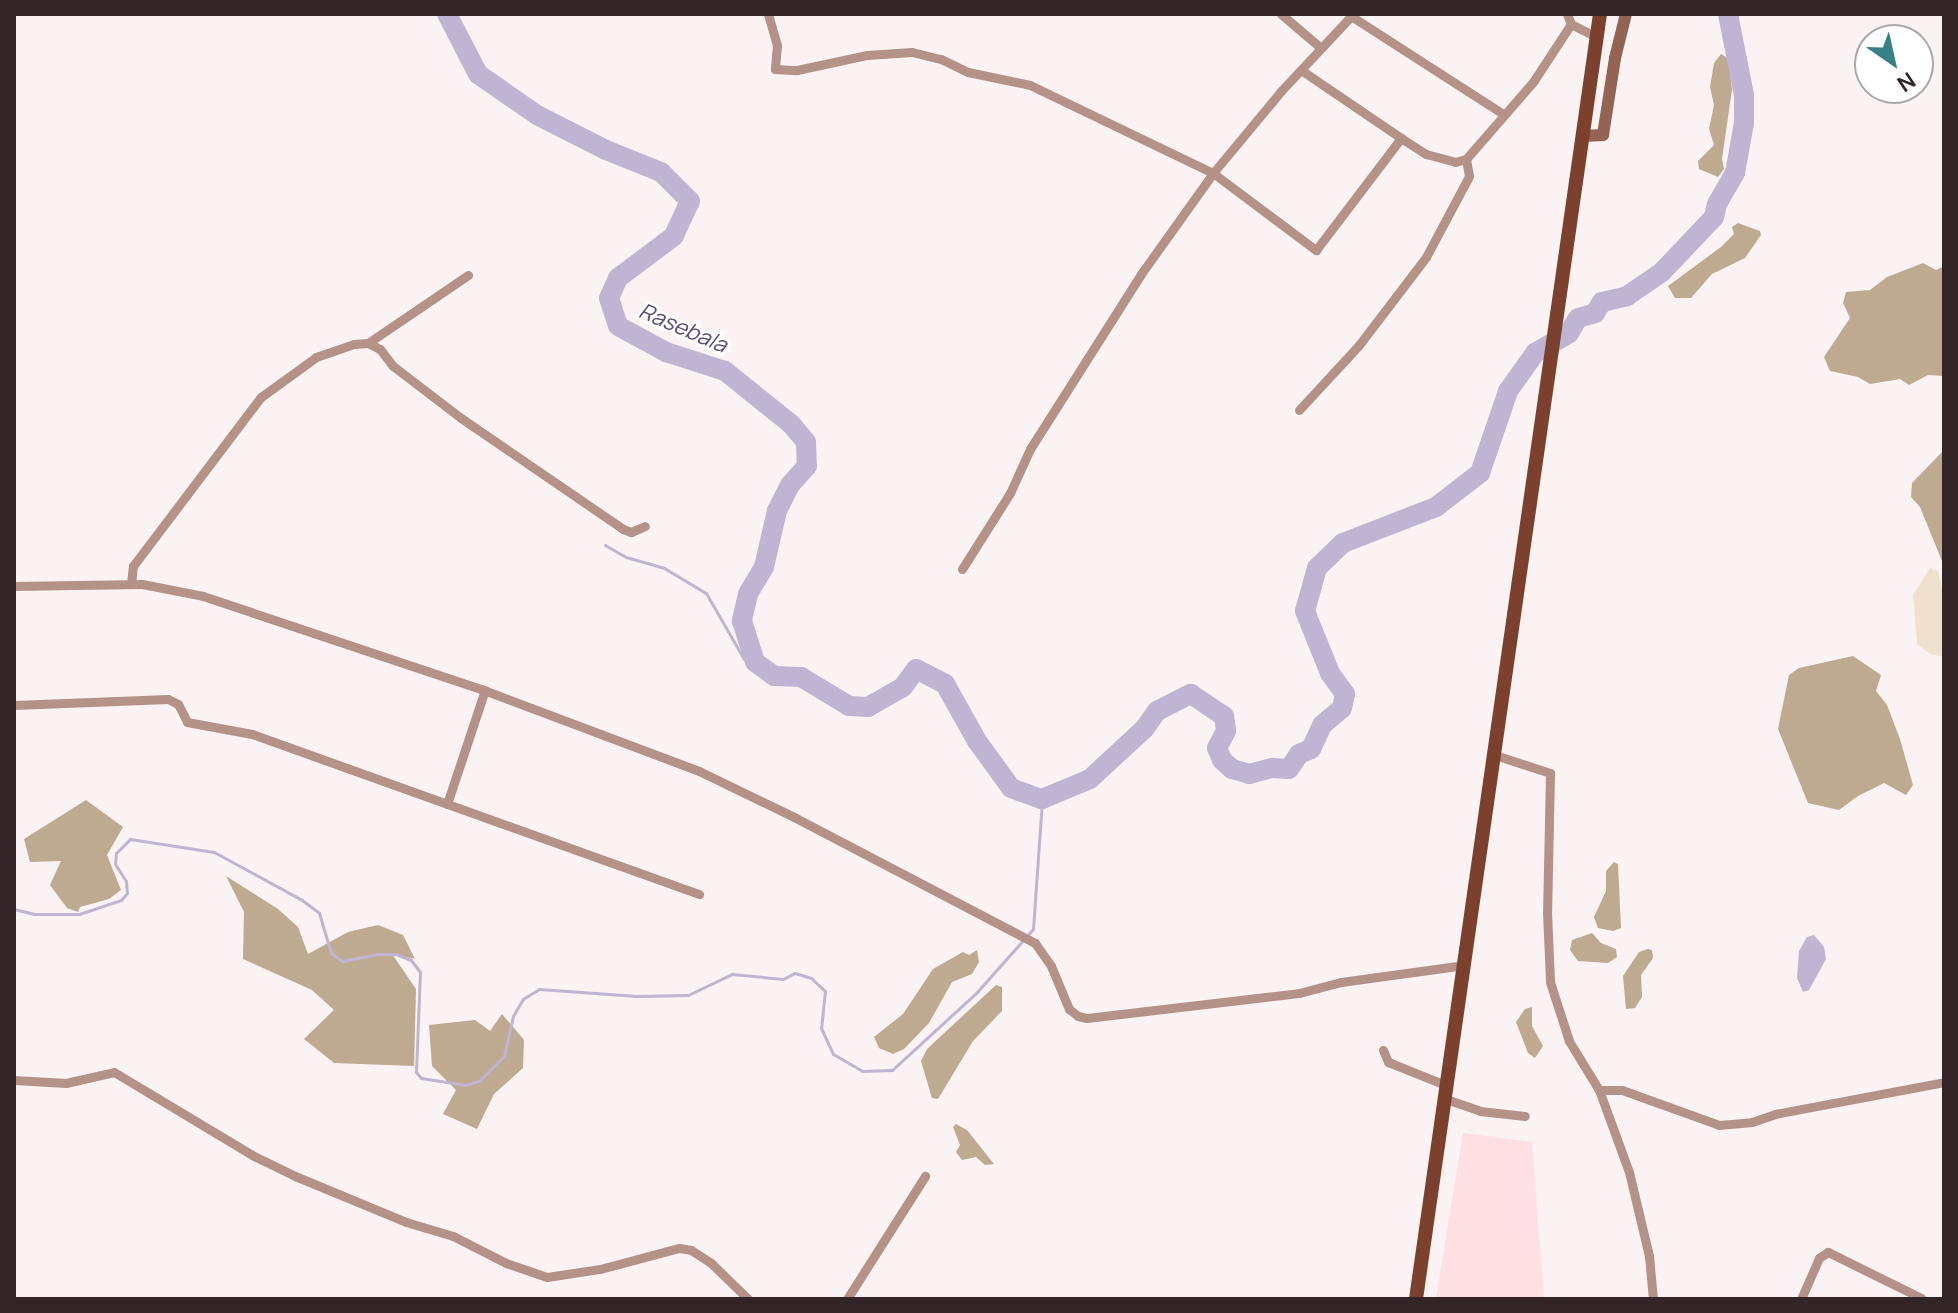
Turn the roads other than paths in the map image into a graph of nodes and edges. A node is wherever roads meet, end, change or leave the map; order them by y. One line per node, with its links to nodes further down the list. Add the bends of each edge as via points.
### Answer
1 (768, 14): 14 (street, via 777,45 775,69 912,52 968,72 1030,85)
2 (1281, 14): 8 (street)
3 (1600, 14): 7 (main road)
4 (1626, 14): 11 (street, via 1603,135)
5 (1352, 15): 8 (street); 10 (street)
6 (1569, 19): 7 (street); 10 (street, via 1533,82)
7 (1596, 37): 11 (main road)
8 (1321, 48): 9 (street)
9 (1301, 70): 12 (street); 14 (street)
10 (1503, 114): 13 (street)
11 (1583, 136): 24 (main road)
12 (1401, 138): 13 (street, via 1446,161); 14 (street, via 1316,250)
13 (1466, 159): 17 (street, via 1469,176 1426,257 1359,345)
14 (1213, 173): 19 (street, via 1120,303)
15 (468, 275): 16 (street)
16 (368, 343): 18 (street, via 461,418 623,529 631,532); 20 (street, via 316,357 261,397 133,566)
17 (1299, 410)
18 (645, 526)
19 (962, 569)
20 (131, 584): 21 (street); 22 (street, via 203,596)
21 (14, 586)
22 (485, 690): 25 (street); 27 (street, via 699,771 995,921 1035,943 1069,1009 1087,1018 1299,993)
23 (14, 705): 25 (street, via 168,699 178,704 187,722 252,734)
24 (1495, 755): 27 (main road); 31 (street, via 1550,773 1550,982 1569,1041)
25 (447, 804): 26 (street)
26 (699, 894)
27 (1465, 965): 32 (main road)
28 (1383, 1050): 32 (street, via 1388,1062)
29 (14, 1080): 36 (street, via 66,1083 114,1072 295,1176 547,1277 679,1248 711,1263)
30 (1944, 1082): 31 (street, via 1719,1125 1622,1090)
31 (1599, 1090): 39 (street, via 1641,1218)
32 (1447, 1093): 33 (street, via 1480,1111); 38 (main road)
33 (1525, 1116)
34 (925, 1176): 37 (street)
35 (1921, 1298): 40 (street, via 1828,1252 1819,1258)
36 (748, 1299)
37 (847, 1299)
38 (1416, 1299)
39 (1653, 1299)
40 (1801, 1299)

